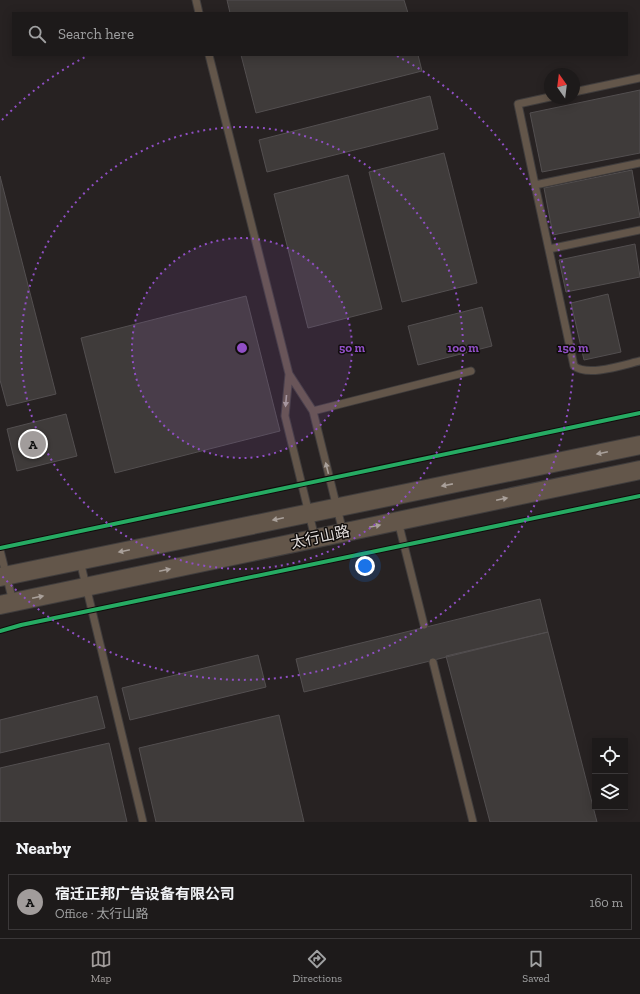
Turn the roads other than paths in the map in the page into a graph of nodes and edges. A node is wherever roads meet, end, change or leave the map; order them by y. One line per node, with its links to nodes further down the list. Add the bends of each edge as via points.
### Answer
1 (196, 0): 2 (lane)
2 (199, 12)
3 (210, 56): 13 (lane)
4 (640, 78): 5 (lane)
5 (580, 91)
6 (544, 98): 8 (lane, via 518,104)
7 (640, 163): 8 (lane)
8 (535, 184): 10 (lane)
9 (640, 230): 10 (lane)
10 (549, 249): 11 (lane, via 574,366 580,371 593,371)
11 (640, 361)
12 (471, 371): 14 (lane)
13 (289, 374): 14 (lane); 18 (lane, one-way to 18, via 285,416)
14 (313, 411): 17 (lane, one-way to 14)
15 (640, 445): 17 (street, 太行山路, one-way to 17)
16 (640, 470): 19 (street, 太行山路, one-way to 16)
17 (336, 507): 18 (street, 太行山路); 20 (lane)
18 (308, 512): 21 (lane); 23 (street, 太行山路, one-way to 23)
19 (398, 521): 20 (street, 太行山路, one-way to 19); 27 (lane)
20 (342, 533): 21 (street, 太行山路)
21 (315, 538): 25 (street, 太行山路, one-way to 21)
22 (0, 550): 24 (lane)
23 (80, 561): 24 (street, 太行山路); 25 (lane)
24 (3, 577): 26 (lane)
25 (86, 587): 26 (street, 太行山路, one-way to 25); 29 (lane)
26 (6, 604)
27 (424, 625)
28 (433, 662): 30 (lane)
29 (143, 822)
30 (473, 822)

